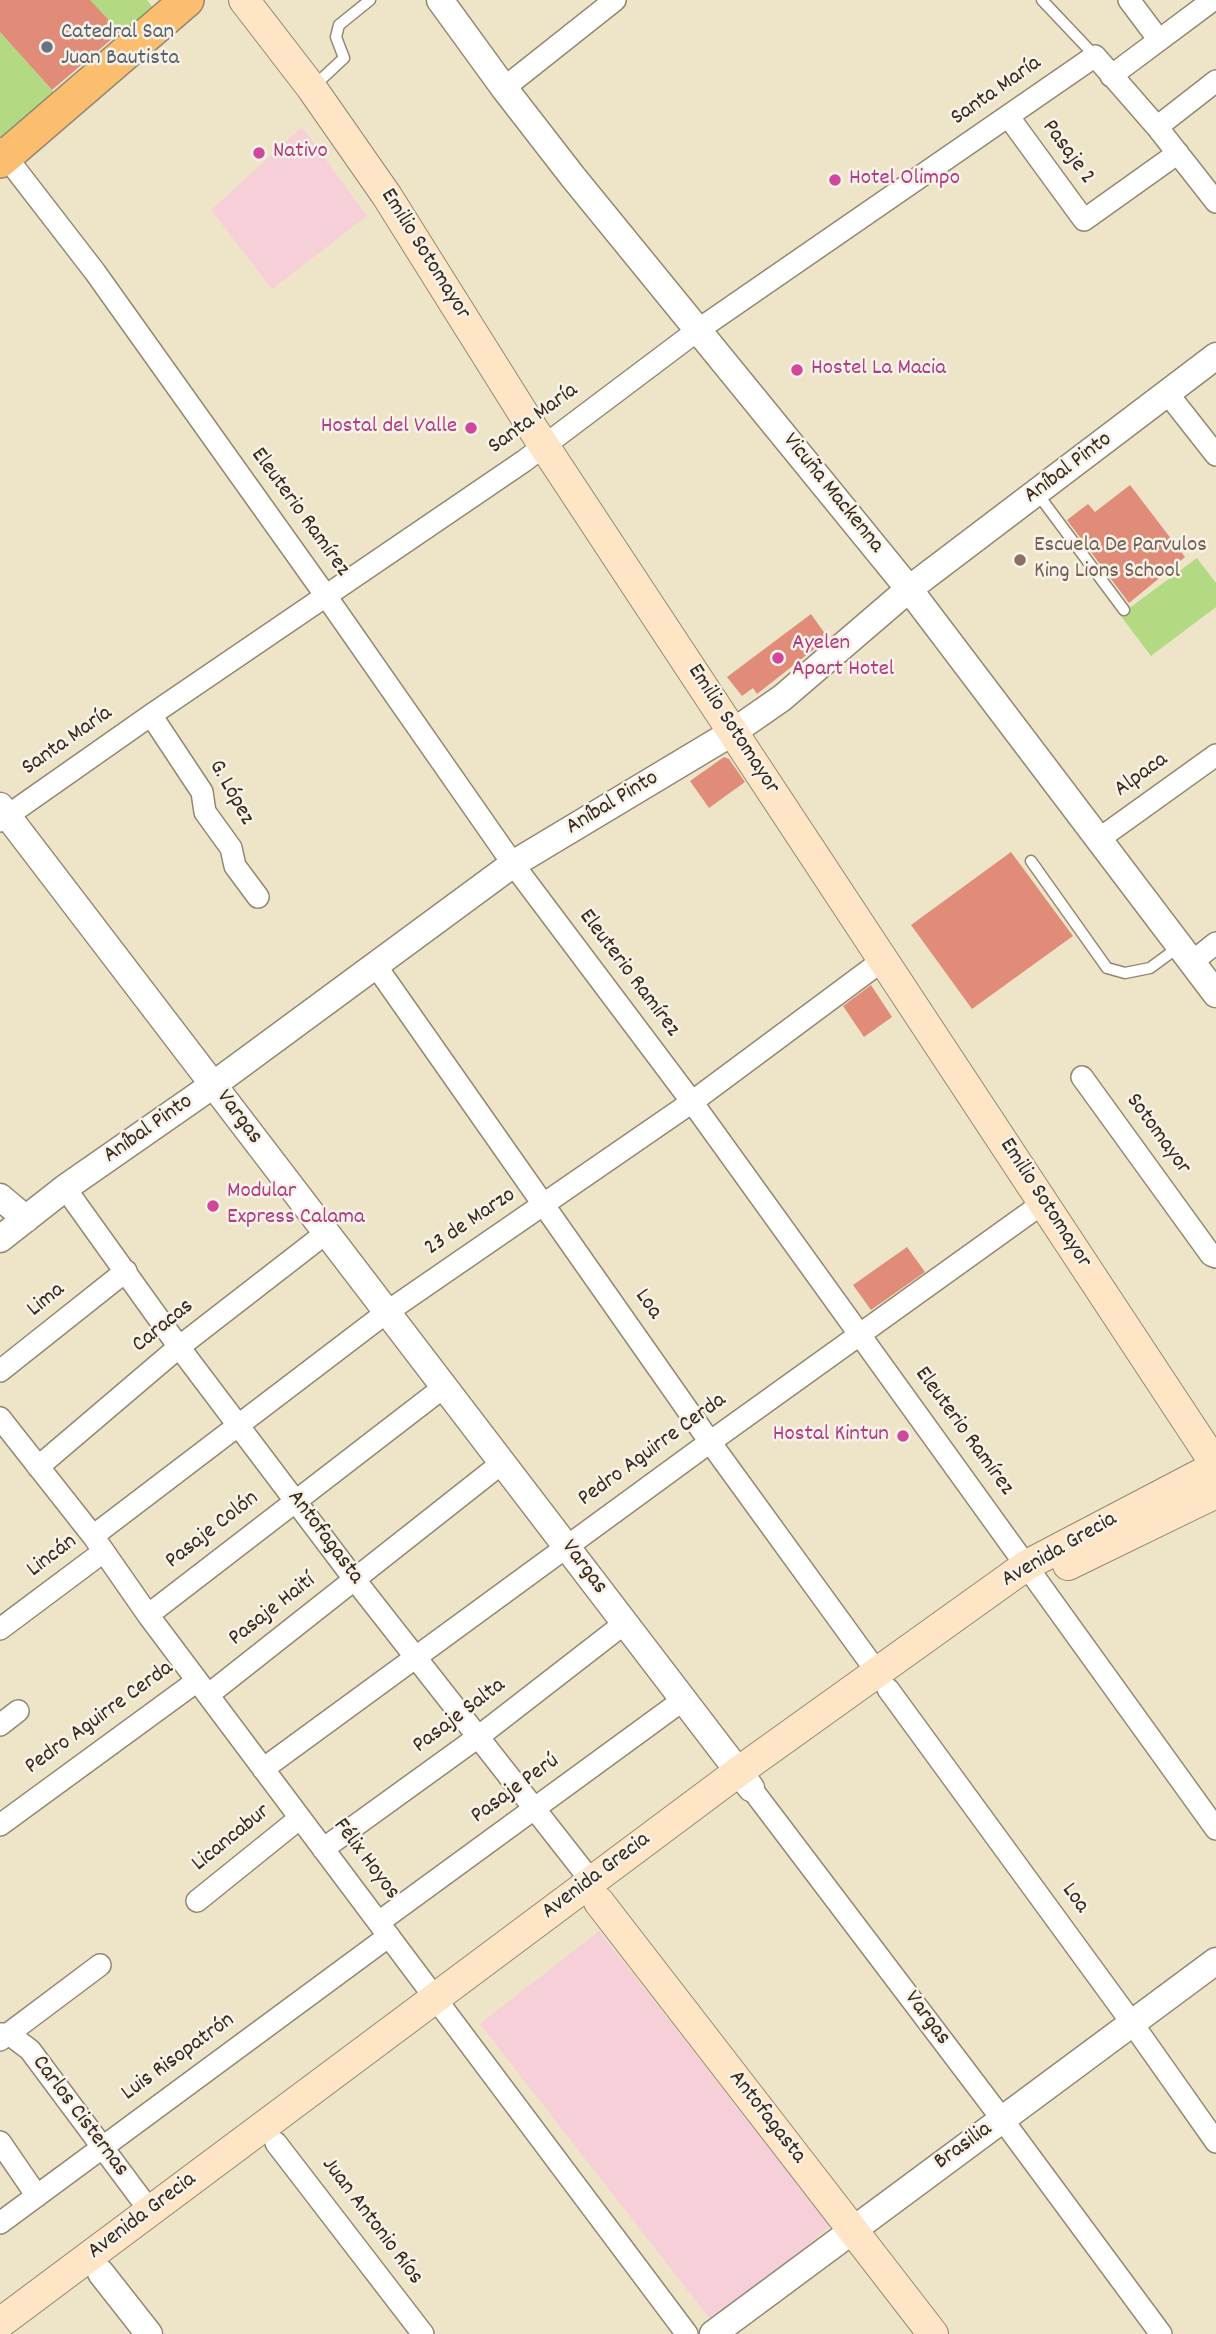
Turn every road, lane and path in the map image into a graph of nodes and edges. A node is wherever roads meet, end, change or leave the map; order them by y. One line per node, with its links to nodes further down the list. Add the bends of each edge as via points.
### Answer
1 (187, 0): 18 (main road)
2 (244, 0): 13 (main road, Emilio Sotomayor)
3 (370, 0): 13 (lane, via 339,25 336,37 344,58)
4 (440, 0): 14 (street, Vicuña Mackenna)
5 (614, 0): 14 (street)
6 (1042, 0): 10 (lane)
7 (1129, 0): 9 (street)
8 (1213, 0): 9 (street)
9 (1158, 40): 11 (street)
10 (1095, 55): 11 (street); 15 (street, Santa María)
11 (1111, 76): 16 (street)
12 (1216, 80): 16 (street)
13 (312, 87): 23 (main road, Emilio Sotomayor)
14 (504, 88): 20 (street, Vicuña Mackenna)
15 (1008, 116): 17 (street, Pasaje 2, via 1084,220); 20 (street, Santa María)
16 (1157, 127): 17 (street)
17 (1178, 153): 19 (street)
18 (2, 155): 27 (street, Eleuterio Ramírez, via 94,272)
19 (1216, 202)
20 (698, 330): 23 (street, Santa María); 26 (street, Vicuña Mackenna)
21 (1216, 356): 22 (street, Aníbal Pinto)
22 (1168, 394): 24 (street); 25 (street, Aníbal Pinto)
23 (545, 445): 27 (street, Santa María); 30 (main road, Emilio Sotomayor)
24 (1216, 455)
25 (1037, 493): 26 (street, Aníbal Pinto); 28 (lane)
26 (909, 589): 30 (street, Aníbal Pinto, via 782,698); 33 (street, Vicuña Mackenna)
27 (326, 596): 29 (street, Santa María); 35 (street, Eleuterio Ramírez)
28 (1124, 610)
29 (151, 715): 32 (street, Santa María); 36 (street, G. López, via 202,792 205,811 231,848 234,866)
30 (733, 732): 35 (street, Aníbal Pinto); 39 (main road, Emilio Sotomayor)
31 (1216, 755): 33 (street, Alpaca)
32 (3, 815): 43 (street, Vargas)
33 (1099, 839): 38 (street, Vicuña Mackenna)
34 (1031, 861): 38 (lane, via 1107,968 1125,973)
35 (513, 864): 40 (street, Aníbal Pinto); 44 (street, Eleuterio Ramírez)
36 (258, 898)
37 (1216, 943): 38 (street)
38 (1186, 954): 41 (street, Vicuña Mackenna)
39 (883, 960): 44 (street, 23 de Marzo); 47 (main road, Emilio Sotomayor)
40 (376, 966): 43 (street, Aníbal Pinto); 48 (street, Loa)
41 (1216, 994)
42 (1082, 1077): 52 (street, Sotomayor)
43 (213, 1085): 45 (street, Aníbal Pinto); 50 (street, Vargas)
44 (692, 1102): 48 (street, 23 de Marzo); 55 (street, Eleuterio Ramírez)
45 (65, 1188): 49 (street, Aníbal Pinto); 53 (street, Antofagasta)
46 (0, 1197): 49 (street)
47 (1043, 1203): 55 (street, Pedro Aguirre Cerda); 63 (main road, Emilio Sotomayor)
48 (545, 1205): 54 (street, 23 de Marzo); 61 (street, Loa)
49 (26, 1219): 51 (street, Aníbal Pinto)
50 (326, 1233): 54 (street, Vargas); 56 (street, Caracas)
51 (0, 1240)
52 (1216, 1257)
53 (126, 1271): 56 (street, Antofagasta); 57 (street, Lima)
54 (387, 1312): 58 (street, Vargas); 59 (street, 23 de Marzo)
55 (859, 1334): 61 (street, Pedro Aguirre Cerda); 69 (street, Eleuterio Ramírez)
56 (179, 1347): 59 (street, Antofagasta); 64 (street, Caracas)
57 (0, 1371)
58 (444, 1387): 62 (street, Vargas); 66 (street, Pasaje Colón)
59 (239, 1424): 66 (street, Antofagasta); 67 (street, 23 de Marzo)
60 (3, 1428): 64 (street, Félix Hoyos)
61 (710, 1442): 68 (street, Pedro Aguirre Cerda); 75 (street, Loa)
62 (502, 1463): 68 (street, Vargas); 70 (street, Pasaje Haití)
63 (1216, 1465): 69 (main road, Avenida Grecia)
64 (38, 1467): 67 (street, Félix Hoyos)
65 (1216, 1493): 69 (main road, Avenida Grecia)
66 (296, 1501): 70 (street, Antofagasta); 71 (street, Pasaje Colón)
67 (98, 1544): 71 (street, Félix Hoyos); 73 (street, Lincán)
68 (566, 1547): 72 (street, Vargas); 74 (street, Pedro Aguirre Cerda)
69 (1033, 1572): 75 (main road, Avenida Grecia); 86 (street, Eleuterio Ramírez)
70 (355, 1580): 74 (street, Antofagasta); 76 (street, Pasaje Haití)
71 (148, 1615): 76 (street, Félix Hoyos)
72 (625, 1623): 77 (street, Vargas); 80 (street, Pasaje Salta)
73 (0, 1629)
74 (417, 1658): 80 (street, Antofagasta); 81 (street, Pedro Aguirre Cerda)
75 (883, 1680): 82 (main road, Avenida Grecia); 94 (street, Loa)
76 (203, 1688): 81 (street, Félix Hoyos); 85 (street, Pedro Aguirre Cerda)
77 (683, 1700): 82 (street, Vargas); 83 (street, Pasaje Perú)
78 (18, 1712): 79 (street)
79 (0, 1725)
80 (478, 1737): 83 (street, Antofagasta); 87 (street, Pasaje Salta)
81 (263, 1769): 84 (street, Félix Hoyos)
82 (744, 1780): 88 (main road, Avenida Grecia); 96 (street, Vargas)
83 (535, 1809): 88 (street, Antofagasta); 90 (street, Pasaje Perú)
84 (300, 1818): 87 (street, Félix Hoyos); 89 (street, Licancabur)
85 (0, 1825)
86 (1216, 1829)
87 (323, 1849): 90 (street, Félix Hoyos)
88 (595, 1892): 93 (main road, Avenida Grecia); 104 (main road, Antofagasta)
89 (197, 1901)
90 (384, 1929): 93 (street, Félix Hoyos); 100 (street, Luis Risopatrón)
91 (1216, 1961): 94 (street, Brasilia)
92 (100, 1965): 95 (street)
93 (442, 2006): 98 (main road, Avenida Grecia); 102 (main road, Avenida Grecia); 110 (street, Félix Hoyos)
94 (1132, 2023): 96 (street, Brasilia); 99 (street, Loa)
95 (3, 2036): 100 (street, Carlos Cisternas, via 30,2050)
96 (1002, 2119): 104 (street, Brasilia); 113 (street, Vargas)
97 (0, 2143): 101 (street)
98 (276, 2143): 105 (main road, Avenida Grecia); 109 (street, Juan Antonio Ríos)
99 (1216, 2143)
100 (101, 2147): 101 (street, Luis Risopatrón); 102 (street, Carlos Cisternas)
101 (37, 2196): 103 (street, Luis Risopatrón)
102 (150, 2211): 106 (main road, Avenida Grecia)
103 (0, 2223)
104 (853, 2229): 111 (street, Brasilia); 112 (main road, Antofagasta)
105 (102, 2273): 107 (main road, Avenida Grecia); 108 (street)
106 (0, 2323)
107 (20, 2334)
108 (149, 2334)
109 (423, 2334)
110 (687, 2334)
111 (713, 2334)
112 (933, 2334)
113 (1161, 2334)

